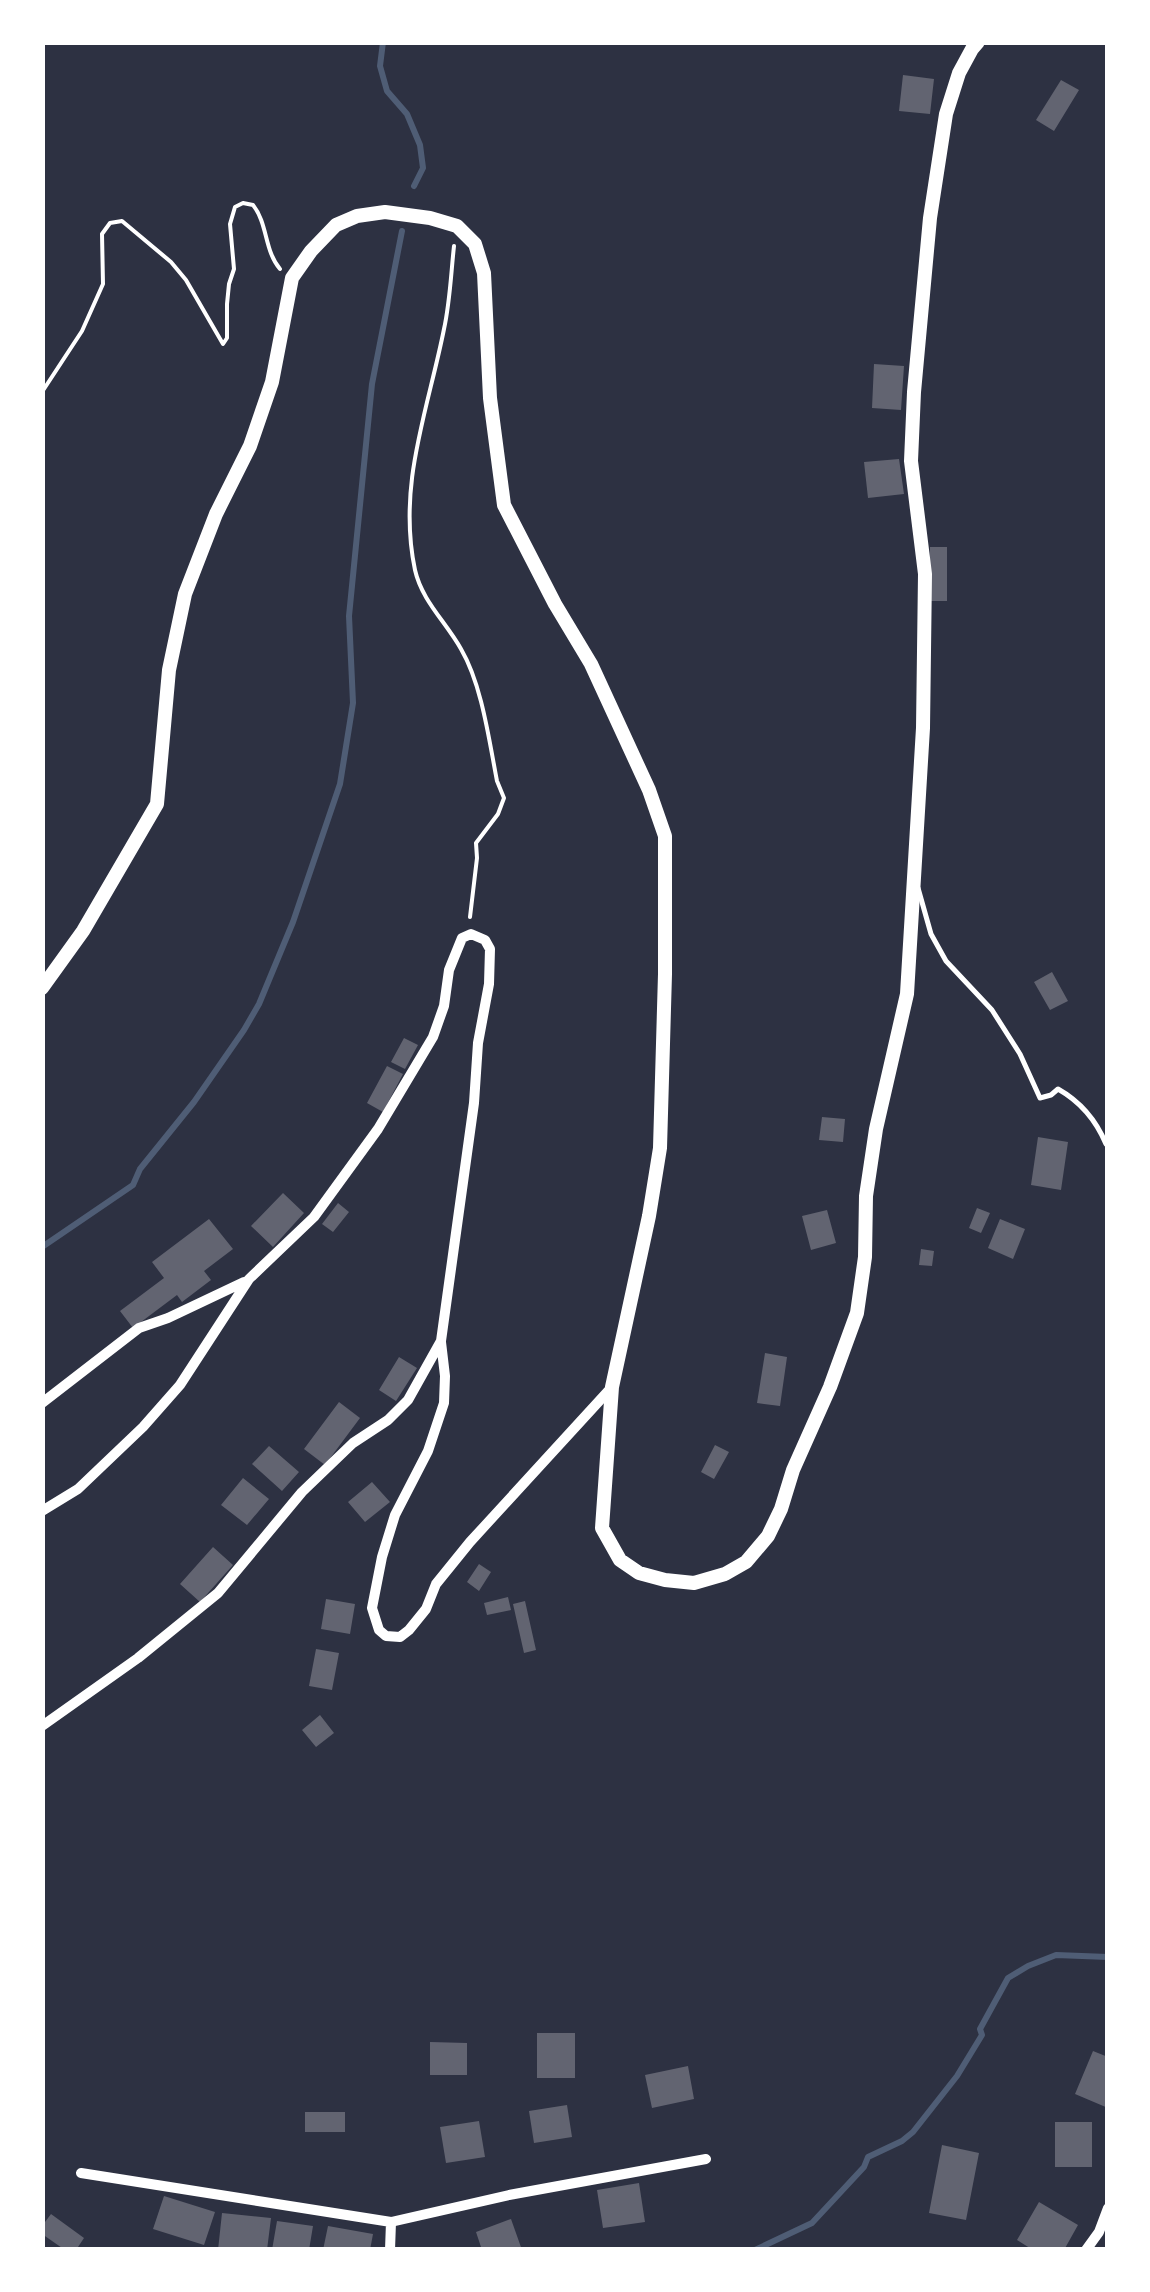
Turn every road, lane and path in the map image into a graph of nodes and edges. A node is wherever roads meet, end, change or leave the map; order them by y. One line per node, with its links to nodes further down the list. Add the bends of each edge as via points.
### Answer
1 (978, 42): 5 (street, via 959,72 946,114 914,392 912,461 925,574)
2 (456, 226): 3 (street, via 386,212 356,216 336,225); 6 (path, via 444,327 410,484 415,573 469,667 504,798 476,843); 11 (street, via 476,244 484,273 504,505 591,664 665,836 660,1148)
3 (292, 278): 4 (path, via 269,252 254,205 236,207 224,344 171,262 122,221 110,223 102,234 103,284); 7 (street, via 272,382 184,594 169,670 157,804 84,932)
4 (42, 392)
5 (914, 876): 8 (lane, via 946,961 992,1010 1040,1098 1058,1088 1072,1096); 11 (street, via 906,994 876,1129 857,1313 768,1536 746,1562 694,1583 639,1574 620,1560 602,1528)
6 (471, 934): 9 (street, via 454,953 432,1036 378,1129 314,1217); 10 (street, via 490,948 488,984)
7 (42, 988)
8 (1106, 1144)
9 (249, 1279): 12 (street, via 138,1328); 13 (street, via 180,1385 78,1489)
10 (440, 1340): 11 (street, via 444,1402 428,1452 395,1515 372,1608 386,1636 409,1630 458,1556); 14 (street, via 408,1400 302,1492 218,1593)
11 (612, 1387)
12 (42, 1403)
13 (42, 1511)
14 (42, 1726)
15 (706, 2159): 18 (street)
16 (81, 2173): 18 (street)
17 (1108, 2208): 20 (street)
18 (391, 2222): 19 (street)
19 (390, 2250)
20 (1086, 2250)

